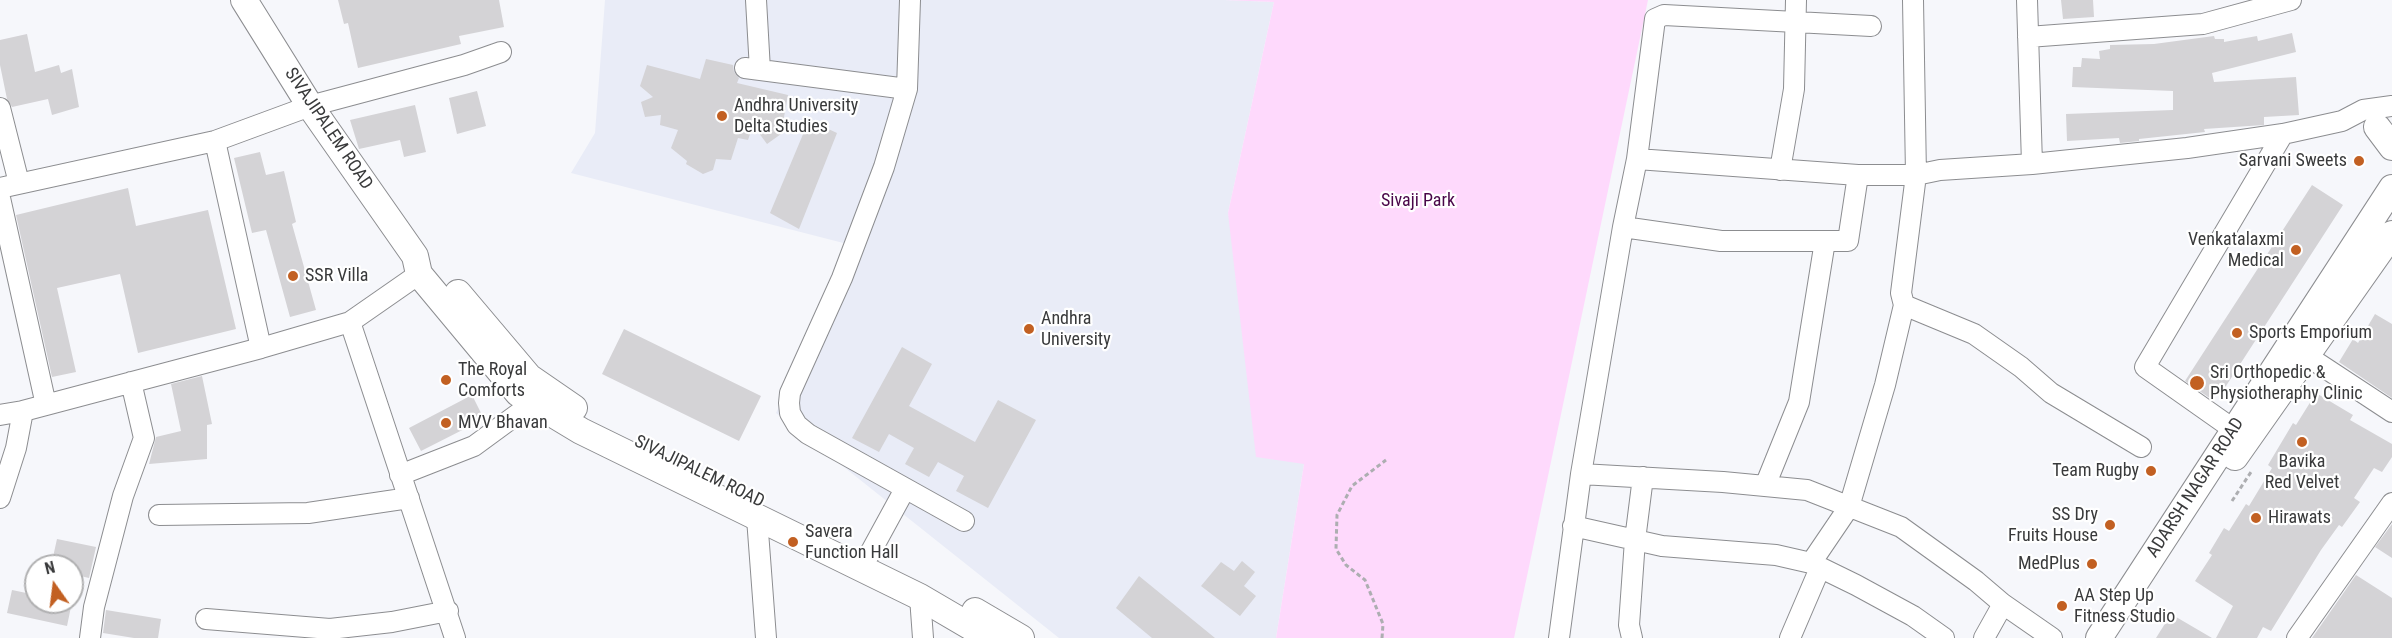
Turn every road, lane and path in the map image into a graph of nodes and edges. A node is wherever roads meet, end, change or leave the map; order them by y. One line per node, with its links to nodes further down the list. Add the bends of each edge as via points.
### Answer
1 (244, 0): 13 (main road, SIVAJIPALEM ROAD)
2 (756, 0): 12 (street, via 753,69)
3 (910, 0): 12 (street)
4 (1796, 0): 8 (street)
5 (1913, 0): 25 (street)
6 (2027, 0): 10 (street)
7 (2291, 0): 10 (street, via 2203,24)
8 (1795, 22): 9 (street); 21 (street, via 1664,15 1655,19); 23 (street, via 1794,89)
9 (1871, 26)
10 (2028, 37): 22 (street)
11 (501, 52): 13 (street)
12 (907, 88): 50 (street, via 842,278 790,393 789,404 797,425 808,434)
13 (310, 106): 19 (street); 32 (main road, SIVAJIPALEM ROAD)
14 (2392, 106): 16 (street, via 2363,110)
15 (0, 108): 26 (street)
16 (2342, 122): 17 (street, via 2364,128); 18 (street)
17 (2384, 126): 20 (main road)
18 (2283, 134): 22 (street); 43 (street, via 2145,367)
19 (214, 141): 26 (street); 35 (street)
20 (2392, 147)
21 (1637, 159): 23 (street); 29 (street)
22 (2032, 164): 25 (street)
23 (1780, 170): 24 (street)
24 (1858, 175): 25 (street); 31 (street, via 1848,241)
25 (1916, 175): 33 (street, via 1901,293)
26 (9, 186)
27 (2392, 188): 43 (main road, ADARSH NAGAR ROAD)
28 (0, 198): 39 (street)
29 (1623, 227): 31 (street, via 1721,241); 46 (street)
30 (2392, 234): 36 (main road, ADARSH NAGAR ROAD)
31 (1825, 242): 49 (street, via 1798,402)
32 (417, 265): 34 (street); 38 (main road, SIVAJIPALEM ROAD, via 518,393); 60 (main road, SIVAJIPALEM ROAD, via 435,266 529,377 588,418)
33 (1905, 305): 44 (street, via 1974,334 2050,393); 54 (street)
34 (350, 322): 35 (street); 47 (street)
35 (261, 348): 37 (street)
36 (2307, 356): 41 (street); 80 (main road, ADARSH NAGAR ROAD, via 2204,500)
37 (130, 382): 39 (street); 66 (street, via 144,438 123,496 94,607)
38 (534, 402): 47 (street, via 474,446); 56 (main road, SIVAJIPALEM ROAD, via 581,431)
39 (46, 405): 40 (street)
40 (23, 411): 42 (street); 51 (street)
41 (2392, 412)
42 (0, 415)
43 (2233, 429): 79 (main road, ADARSH NAGAR ROAD)
44 (2141, 447)
45 (1386, 460): 72 (path, via 1352,486 1337,514 1336,549 1346,565 1365,580 1383,624)
46 (1581, 474): 48 (street); 58 (street)
47 (400, 475): 52 (street)
48 (1643, 477): 49 (street); 59 (street)
49 (1765, 486): 54 (street, via 1807,490)
50 (905, 489): 57 (street); 60 (street)
51 (0, 498)
52 (409, 498): 55 (street, via 308,513); 64 (street)
53 (2392, 503): 81 (street)
54 (1848, 507): 61 (street); 63 (street, via 1901,527)
55 (159, 515)
56 (757, 518): 62 (main road, SIVAJIPALEM ROAD); 68 (street)
57 (964, 521)
58 (1574, 526): 59 (street); 73 (street)
59 (1635, 540): 61 (street, via 1662,546 1776,555); 74 (street, via 1629,625)
60 (869, 555): 71 (main road, SIVAJIPALEM ROAD, via 928,583)
61 (1816, 566): 75 (street); 76 (street, via 1912,616)
62 (920, 597): 69 (street); 70 (main road, SIVAJIPALEM ROAD)
63 (2003, 604): 77 (street); 78 (street)
64 (448, 611): 65 (street, via 330,629); 67 (street)
65 (217, 626)
66 (90, 638)
67 (456, 638)
68 (766, 638)
69 (922, 638)
70 (990, 638)
71 (1022, 638)
72 (1382, 638)
73 (1558, 638)
74 (1632, 638)
75 (1790, 638)
76 (1944, 638)
77 (1984, 638)
78 (2052, 638)
79 (2100, 638)
80 (2118, 638)
81 (2297, 638)

